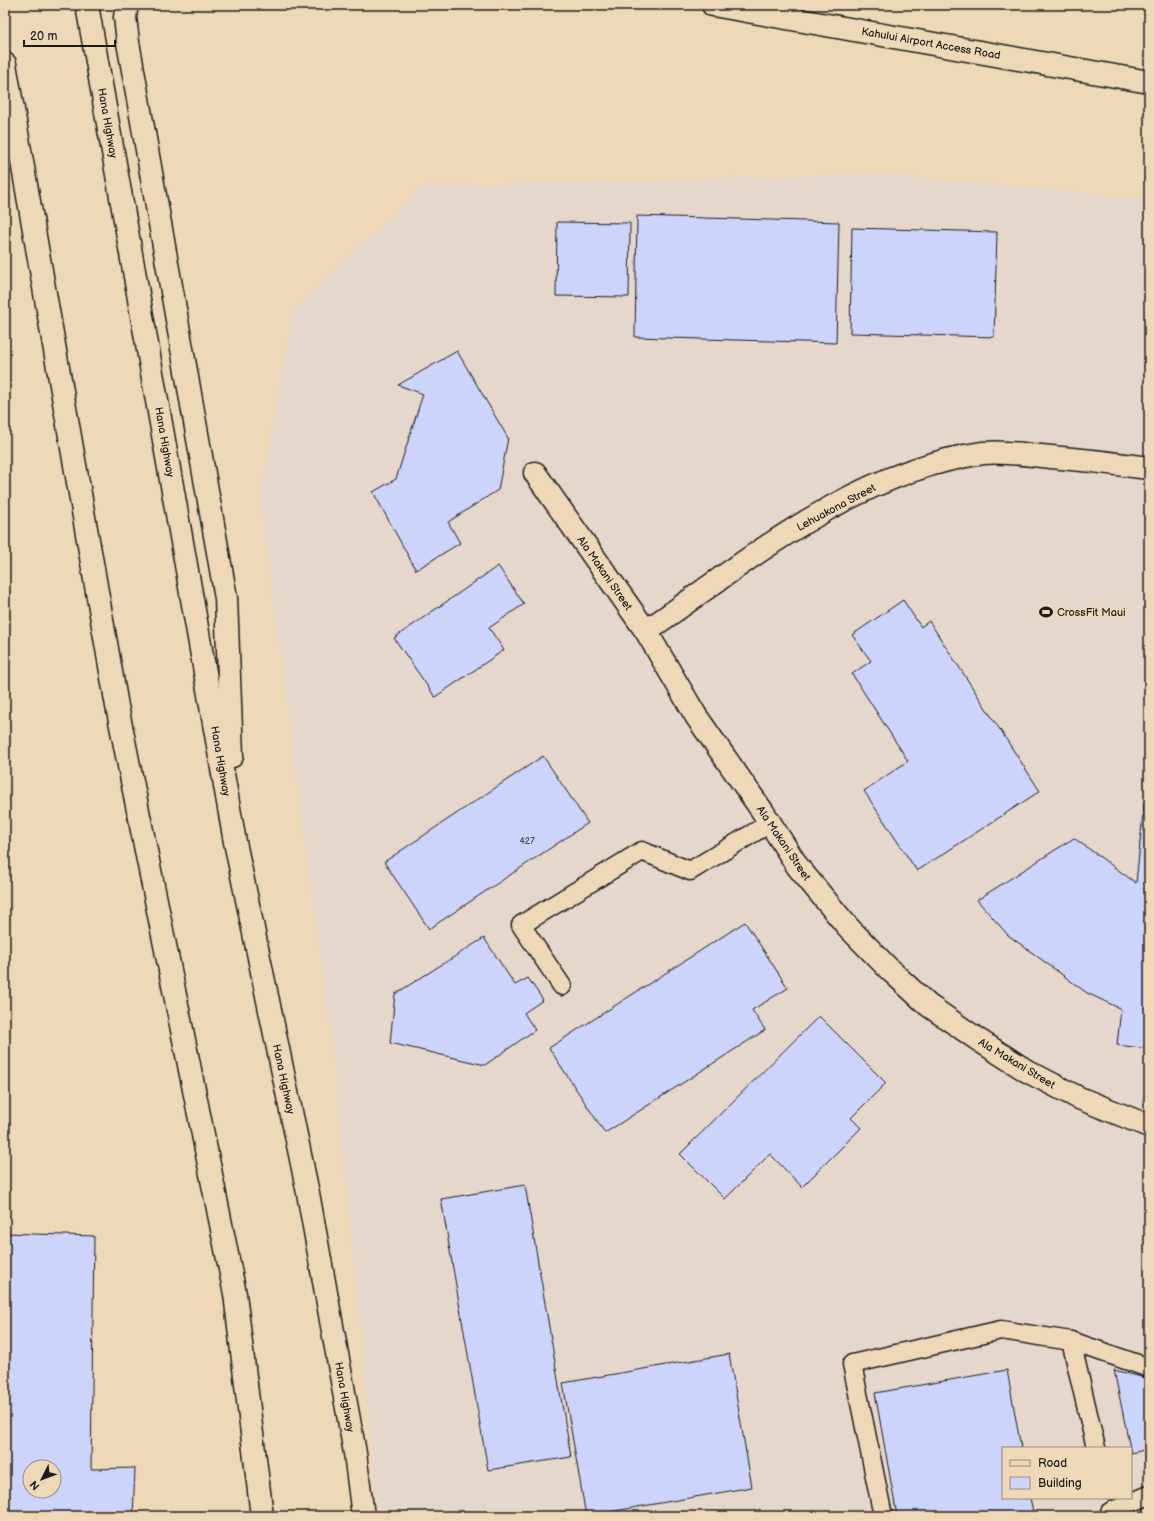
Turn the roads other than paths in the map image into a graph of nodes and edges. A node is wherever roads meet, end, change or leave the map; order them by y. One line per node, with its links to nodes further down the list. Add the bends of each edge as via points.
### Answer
1 (87, 5): 10 (main road, Hana Highway)
2 (127, 5): 10 (main road, via 125,17 128,42 226,598)
3 (713, 5): 5 (main road, Kahului Airport Access Road)
4 (5, 64): 18 (main road, via 116,706 235,1294)
5 (1149, 82)
6 (1149, 468): 8 (main road, Lehuakona Street, via 1022,454 984,453 902,475 850,497 794,529)
7 (535, 473): 8 (main road, Ala Makani Street)
8 (646, 631): 9 (main road, Ala Makani Street, via 696,716)
9 (770, 823): 11 (lane, via 690,871 642,851 521,925); 12 (main road, Ala Makani Street, via 798,867 847,926 928,1004 1027,1071 1080,1098)
10 (236, 842): 19 (main road, Hana Highway, via 308,1193 355,1454)
11 (562, 986)
12 (1149, 1126)
13 (1071, 1340): 14 (lane); 15 (lane); 20 (lane, via 1001,1330 852,1364)
14 (1149, 1368)
15 (1096, 1447)
16 (1149, 1495): 17 (lane)
17 (1109, 1509)
18 (262, 1516)
19 (363, 1516)
20 (883, 1516)

